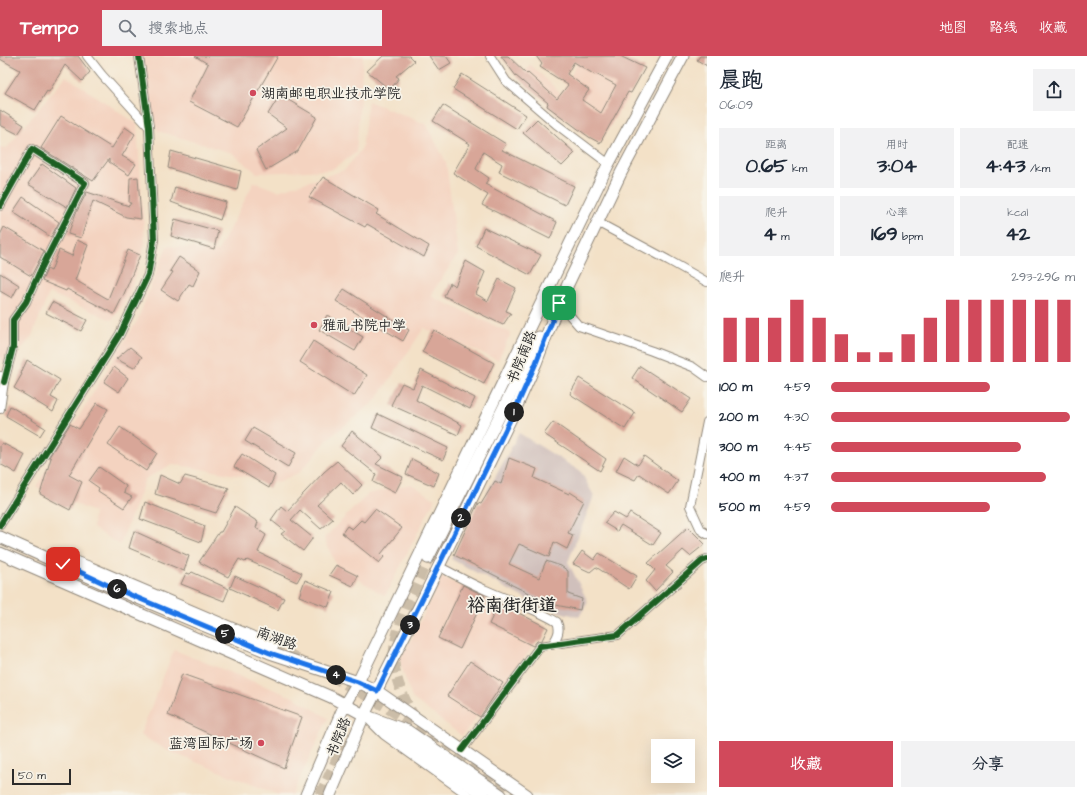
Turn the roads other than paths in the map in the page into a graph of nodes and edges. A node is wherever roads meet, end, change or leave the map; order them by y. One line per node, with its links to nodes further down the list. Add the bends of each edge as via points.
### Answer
1 (87, 56): 6 (street)
2 (139, 56): 6 (street)
3 (490, 56): 7 (street, via 506,81 556,124)
4 (666, 56): 7 (main road, 书院南路)
5 (683, 56): 9 (main road, 书院南路)
6 (149, 128): 17 (street, via 154,240 148,275 120,334)
7 (609, 164): 27 (main road, 书院南路)
8 (0, 206): 14 (street, via 32,149 85,183 26,302 13,320 13,347)
9 (597, 222): 10 (street); 11 (main road, 书院南路)
10 (707, 282)
11 (559, 303): 12 (main road, 书院南路); 13 (street, via 579,326 686,364)
12 (553, 317): 22 (main road, via 538,340); 24 (main road, 书院南路, via 515,410)
13 (707, 378)
14 (2, 379): 15 (street)
15 (0, 409)
16 (707, 422): 18 (street, via 690,506 701,530)
17 (0, 525)
18 (707, 534)
19 (0, 537): 20 (main road, 南湖路)
20 (12, 542): 26 (main road, via 91,568); 27 (main road, 南湖路, via 270,653)
21 (0, 553): 29 (main road)
22 (428, 558)
23 (707, 559): 25 (street, via 618,635)
24 (438, 566): 25 (street, via 473,585 520,603 557,622 559,634); 28 (main road, 书院南路)
25 (552, 645): 31 (street, via 540,646)
26 (273, 646)
27 (358, 682): 28 (main road, 南湖路); 29 (main road, 书院南路)
28 (377, 691): 30 (main road, 书院路); 31 (main road, 南湖路)
29 (345, 704): 30 (main road); 32 (main road, 书院路)
30 (364, 715): 33 (main road, 书院路); 34 (street, via 384,735); 35 (main road); 36 (main road, via 408,731)
31 (462, 750): 37 (main road, 南湖路)
32 (306, 795)
33 (330, 795)
34 (468, 795)
35 (484, 795)
36 (501, 795)
37 (527, 795)

